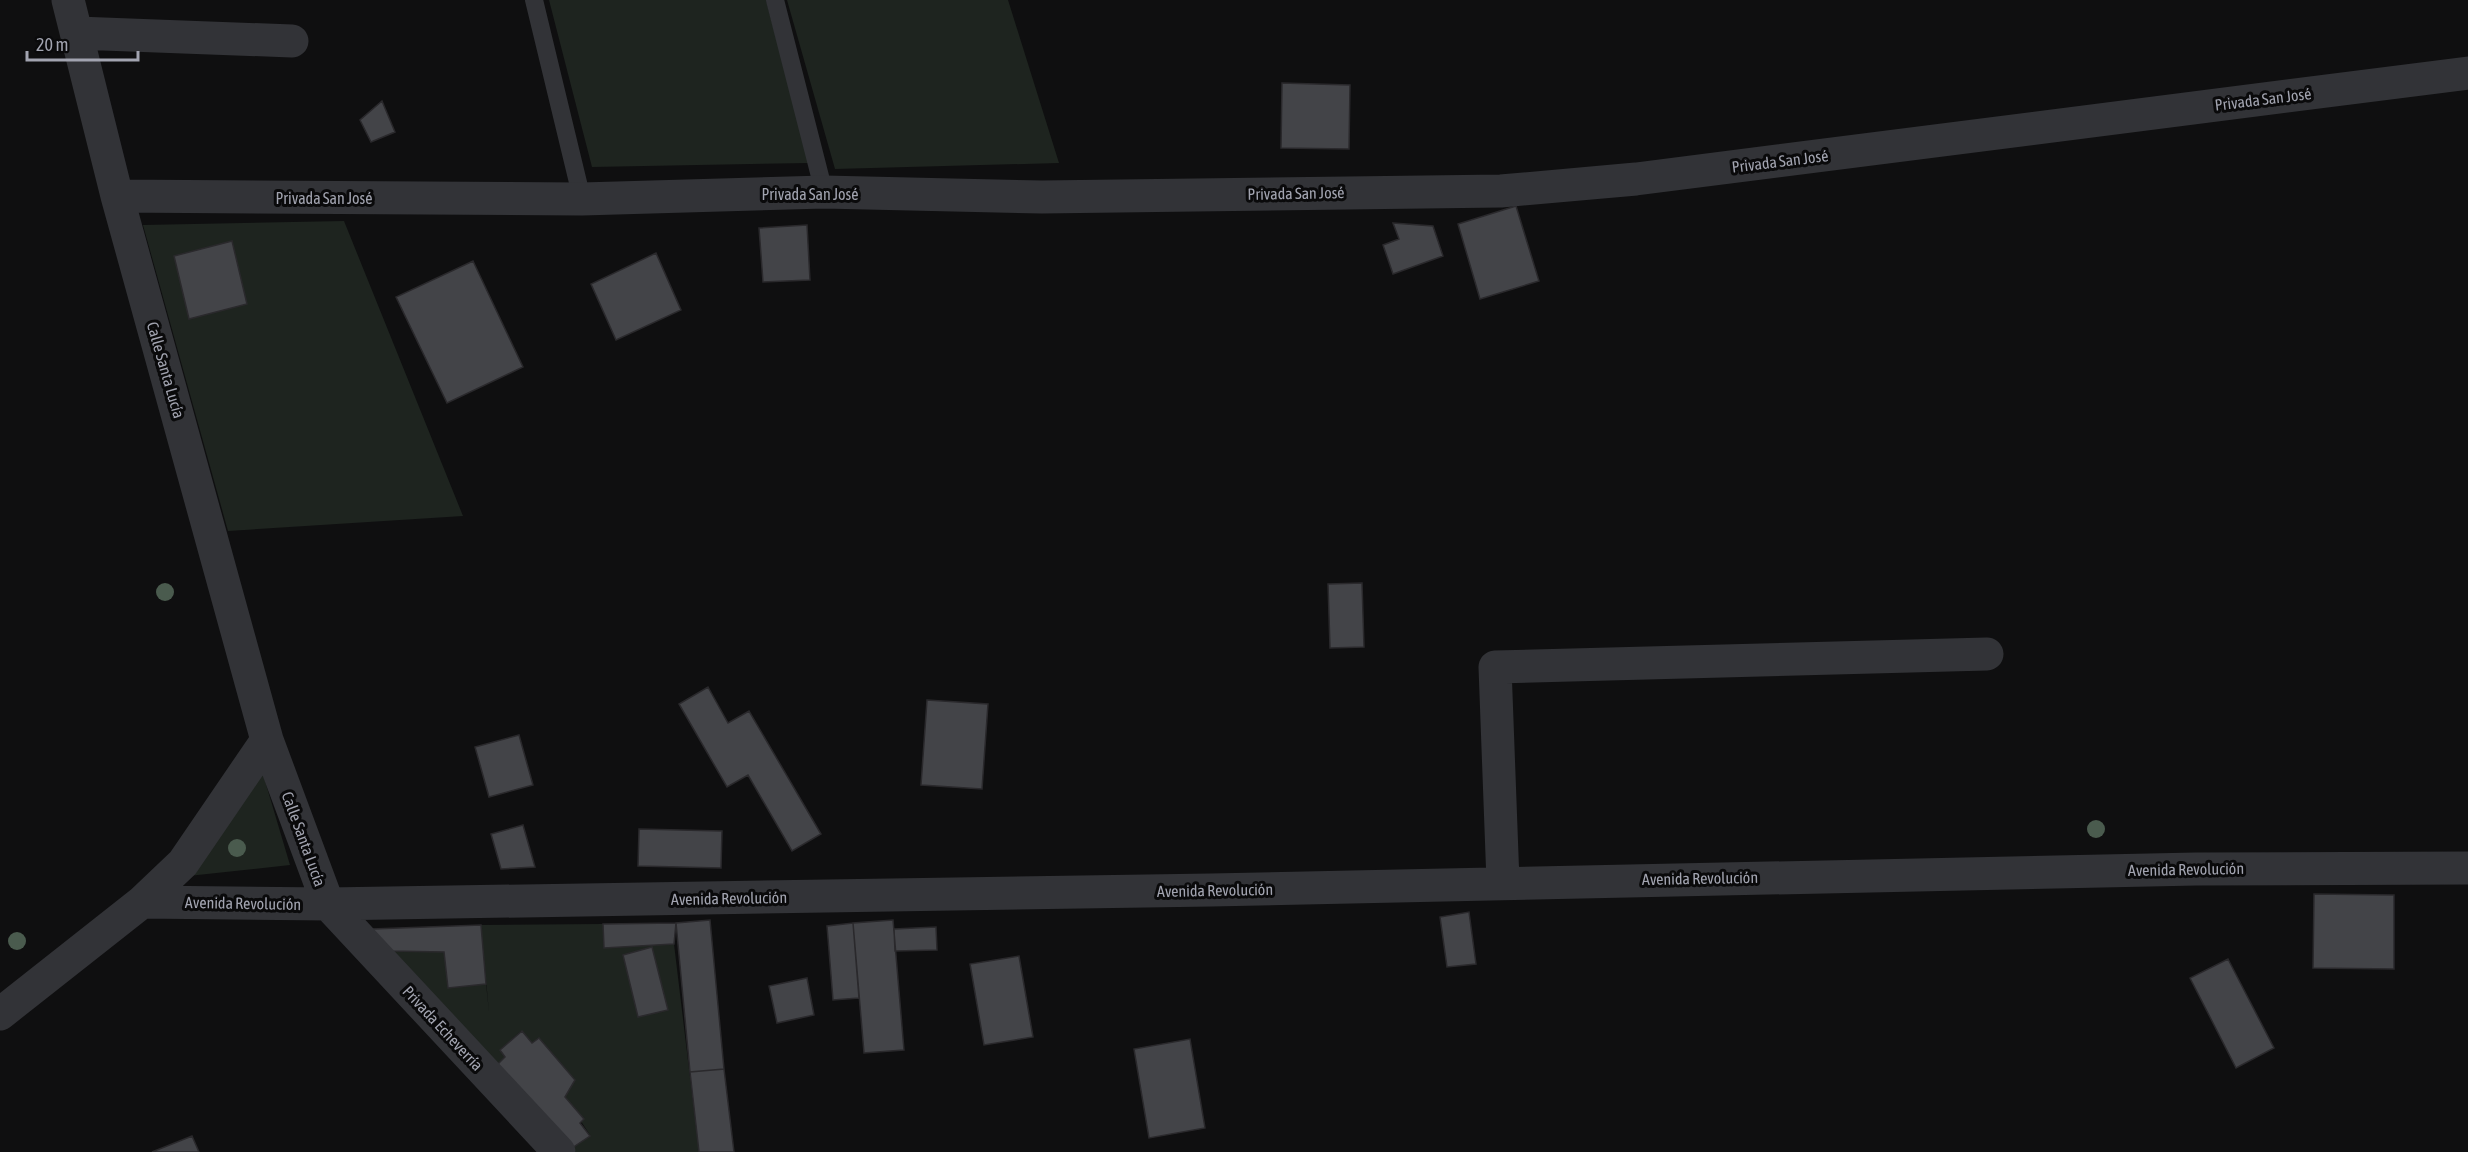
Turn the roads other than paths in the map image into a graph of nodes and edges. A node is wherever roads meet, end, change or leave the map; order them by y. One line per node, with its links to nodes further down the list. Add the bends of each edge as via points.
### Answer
1 (68, 0): 4 (street, Calle Santa Lucía)
2 (534, 0): 9 (lane)
3 (775, 0): 7 (lane)
4 (77, 33): 5 (street); 8 (street, Calle Santa Lucía)
5 (292, 41)
6 (2468, 73): 7 (street, Privada San José, via 1636,179 1501,191 1042,197)
7 (824, 192): 9 (street, Privada San José)
8 (117, 196): 9 (street, Privada San José); 11 (street, Calle Santa Lucía)
9 (582, 199)
10 (1987, 654): 13 (street, via 1495,667)
11 (267, 740): 14 (street, via 183,863); 15 (street, Calle Santa Lucía)
12 (2468, 868): 13 (street, Avenida Revolución, via 2196,868)
13 (1503, 882): 15 (street, Avenida Revolución)
14 (142, 902): 15 (street, Avenida Revolución); 16 (street)
15 (328, 904): 17 (street, Privada Echeverría)
16 (0, 1014)
17 (559, 1152)

